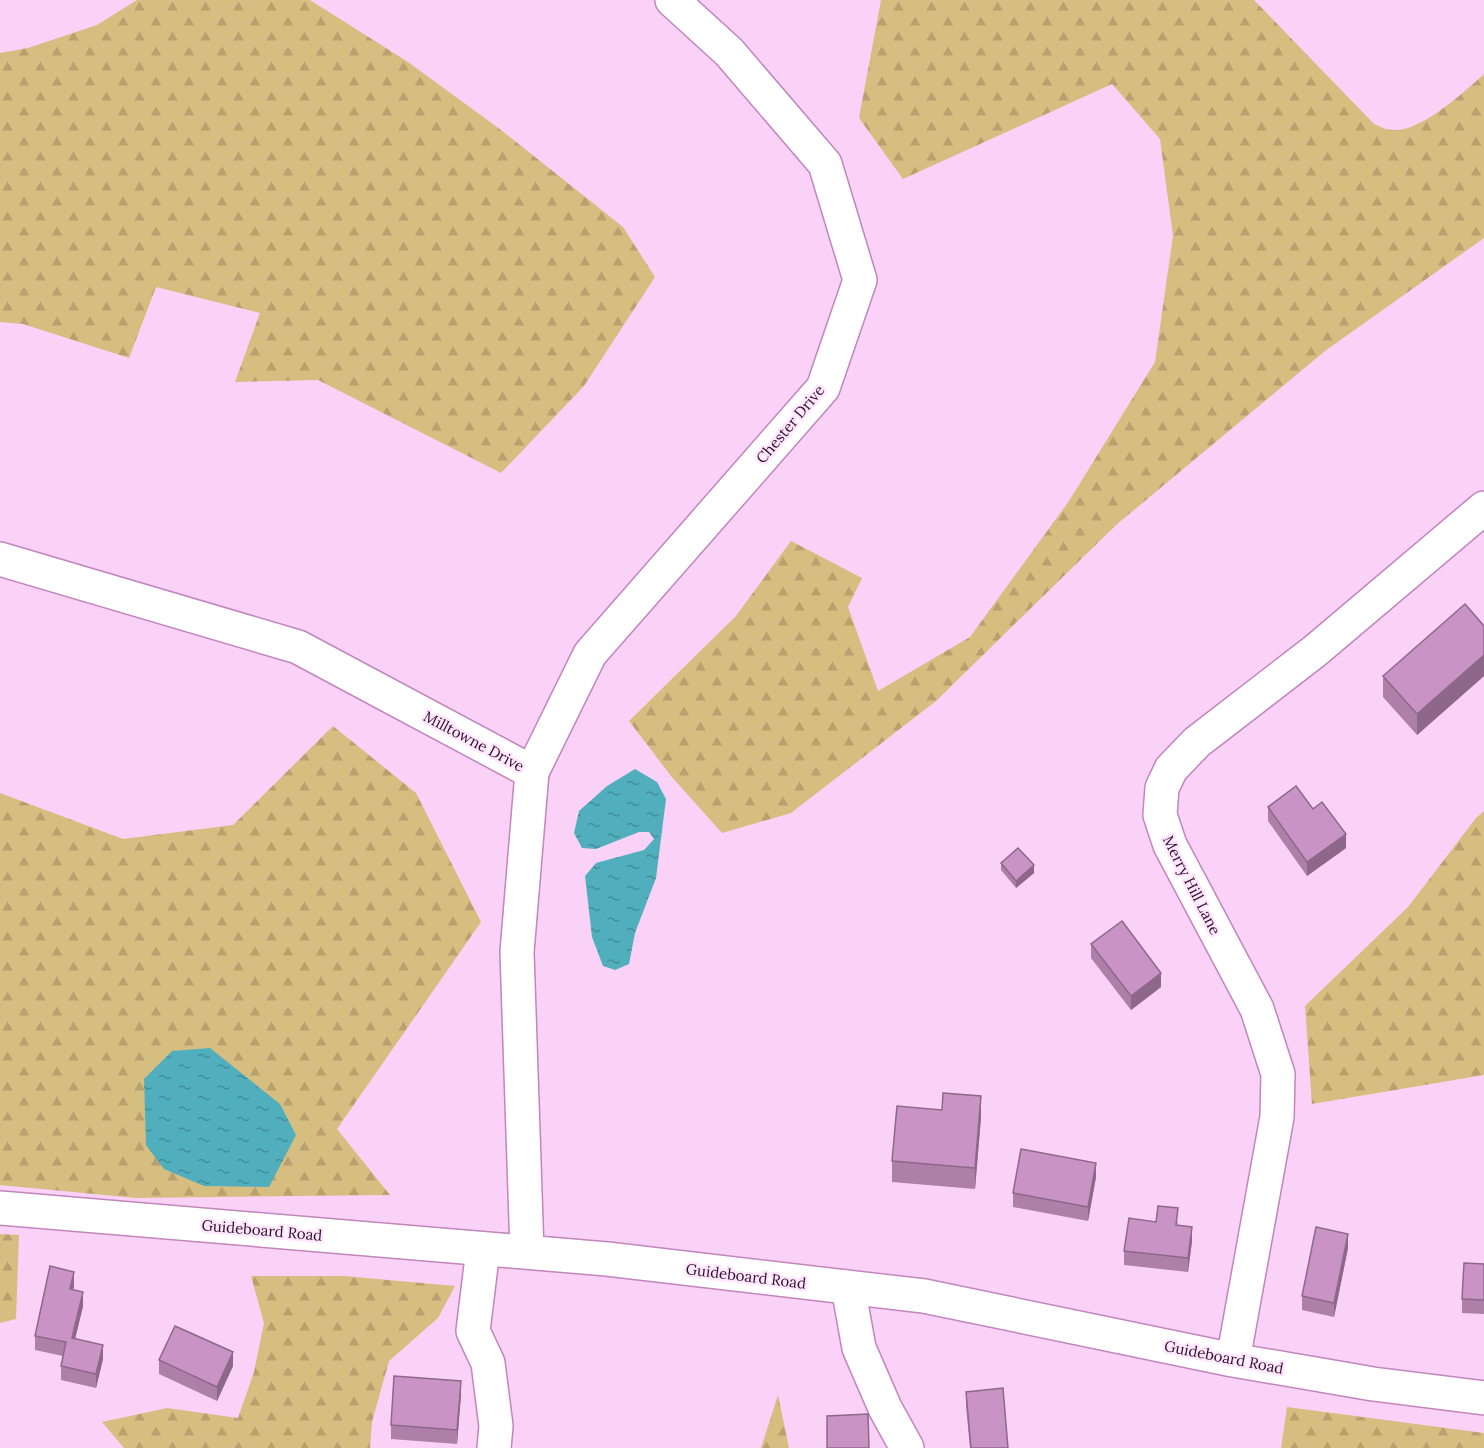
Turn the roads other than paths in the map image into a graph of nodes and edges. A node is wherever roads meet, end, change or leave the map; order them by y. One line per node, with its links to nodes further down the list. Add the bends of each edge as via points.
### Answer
1 (672, 0): 4 (street, Chester Drive, via 729,52 825,164 860,280 823,388 590,654)
2 (1484, 508): 9 (street, Merry Hill Lane, via 1315,651 1197,742 1171,769 1162,788 1160,815 1170,845 1257,1009 1278,1074 1277,1117)
3 (0, 559): 4 (street, Milltowne Drive, via 298,647)
4 (532, 772): 7 (street, Milltowne Drive, via 517,952)
5 (0, 1208): 6 (street, Guideboard Road)
6 (483, 1249): 7 (street, Guideboard Road); 11 (street, via 473,1331 488,1363 496,1426)
7 (527, 1252): 8 (street, Guideboard Road)
8 (848, 1287): 9 (street, Guideboard Road, via 924,1296); 12 (street, via 859,1348)
9 (1233, 1360): 10 (street, Guideboard Road)
10 (1484, 1398)
11 (494, 1448)
12 (907, 1448)

